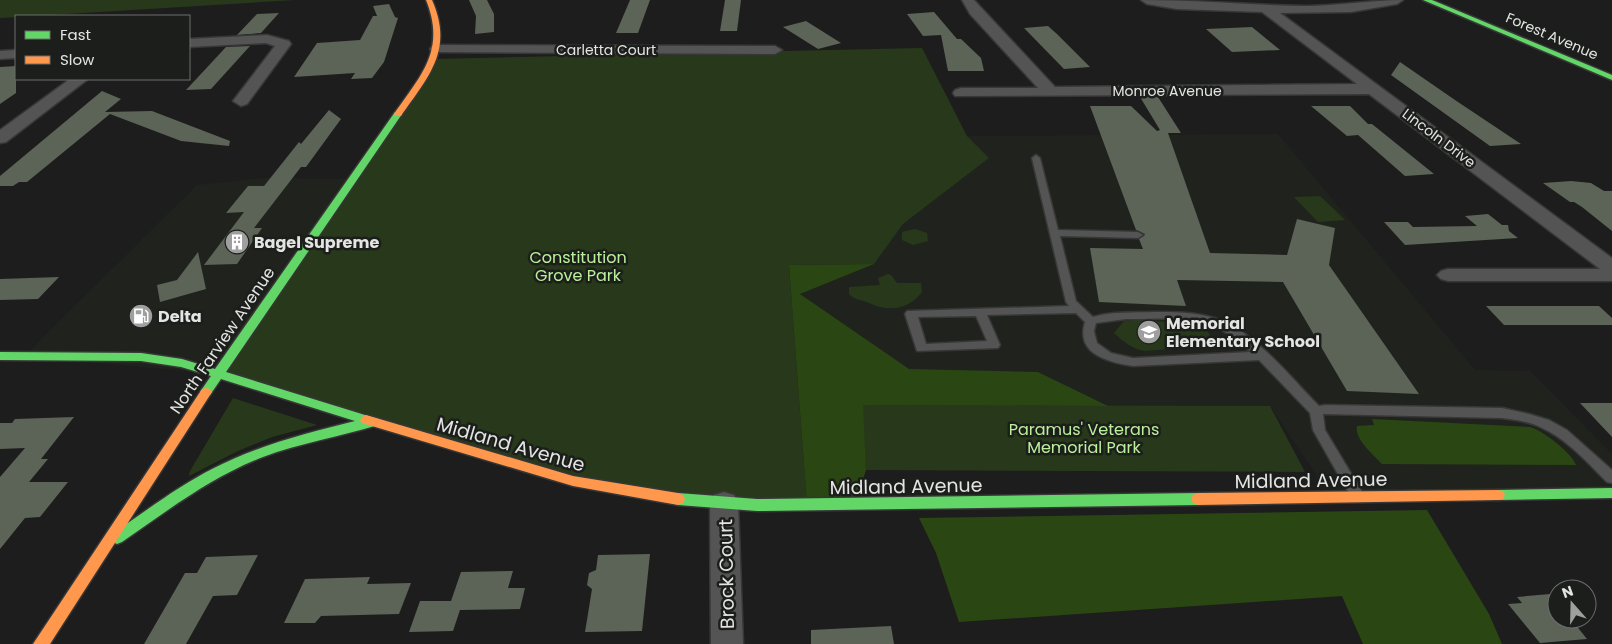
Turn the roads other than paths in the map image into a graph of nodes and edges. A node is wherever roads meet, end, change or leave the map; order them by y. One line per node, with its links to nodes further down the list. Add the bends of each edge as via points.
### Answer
1 (429, 0): 8 (street, North Farview Avenue, via 438,24)
2 (968, 0): 15 (street)
3 (1147, 0): 6 (street, via 1177,5)
4 (1398, 0): 6 (street, via 1331,9)
5 (1426, 0): 12 (street, Forest Avenue)
6 (1266, 9): 14 (street, Lincoln Drive)
7 (190, 43): 17 (street, via 267,39 284,44)
8 (438, 49): 9 (street, Carletta Court); 30 (street, North Farview Avenue, via 427,74)
9 (775, 50)
10 (15, 54): 11 (street)
11 (0, 55)
12 (1612, 78)
13 (79, 80): 18 (street)
14 (1374, 90): 15 (street, Monroe Avenue); 22 (street, Lincoln Drive)
15 (1051, 92): 16 (street, Monroe Avenue)
16 (961, 93)
17 (241, 101)
18 (0, 138)
19 (1036, 158): 20 (lane)
20 (1054, 233): 21 (lane); 25 (lane, via 1071,302)
21 (1138, 235)
22 (1612, 268)
23 (1448, 275): 24 (street)
24 (1612, 275)
25 (1078, 309): 26 (lane); 27 (lane)
26 (980, 312): 26 (lane, via 911,314 921,348 994,346)
27 (1091, 322): 29 (lane, via 1110,316 1202,319 1219,324 1243,339); 29 (lane, via 1087,336 1091,344 1099,352 1118,361)
28 (0, 356): 30 (street, Midland Avenue, via 141,357 182,363)
29 (1260, 356): 31 (lane)
30 (218, 374): 32 (street, Midland Avenue); 37 (street, North Farview Avenue)
31 (1316, 412): 33 (lane, via 1333,409 1520,416 1545,424 1576,444); 35 (lane, via 1319,430)
32 (373, 422): 36 (street, Midland Avenue, via 572,481 629,492); 37 (street, via 274,448 237,462 206,478)
33 (1612, 478)
34 (1612, 493): 35 (street, Midland Avenue)
35 (1357, 496): 36 (street, Midland Avenue)
36 (724, 503): 39 (street, Brock Court)
37 (105, 546): 38 (street, North Farview Avenue)
38 (41, 644)
39 (727, 644)

